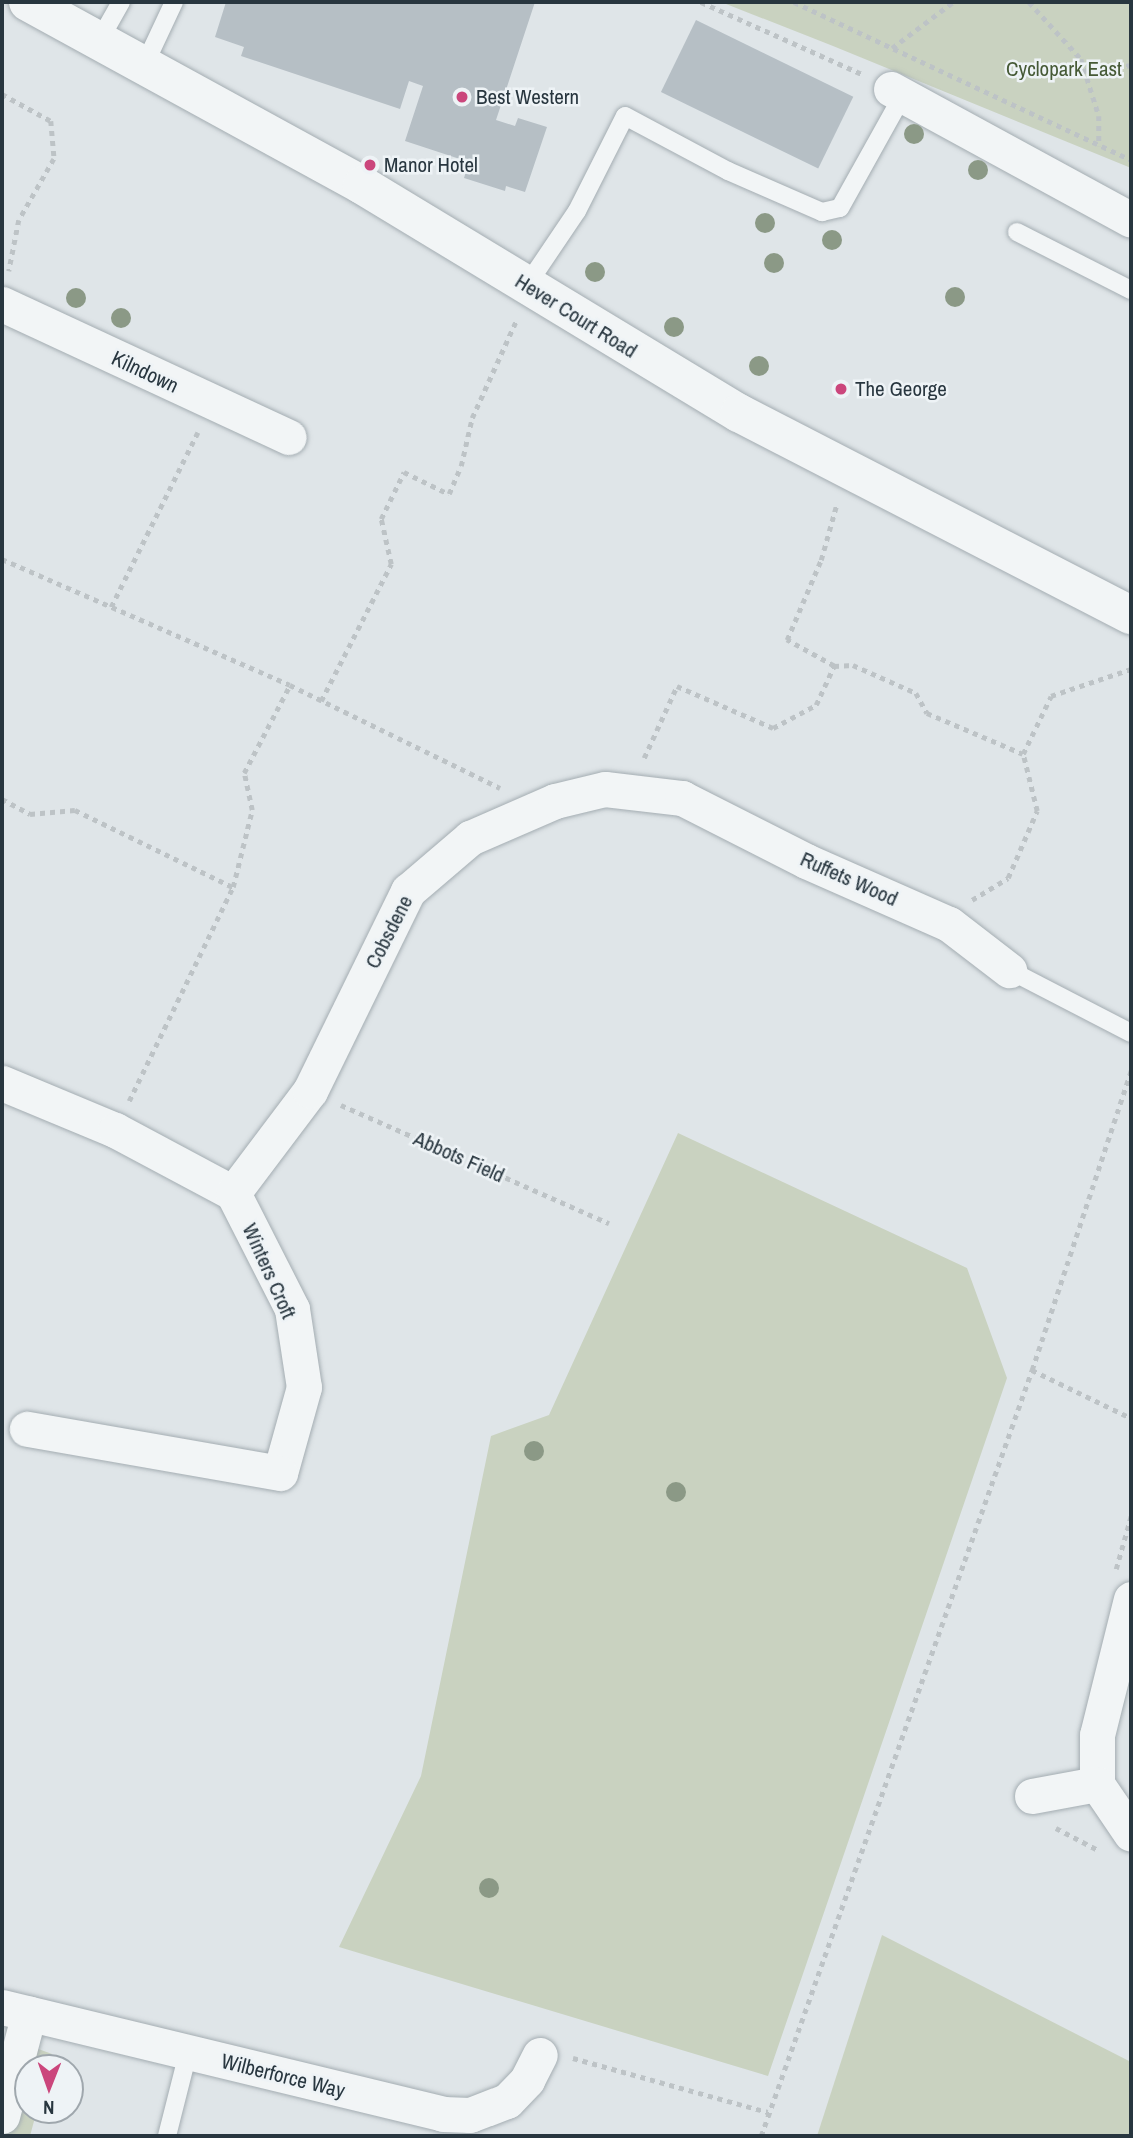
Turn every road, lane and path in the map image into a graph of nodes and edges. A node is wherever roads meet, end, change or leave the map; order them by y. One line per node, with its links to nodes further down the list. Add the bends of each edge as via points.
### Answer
1 (28, 2): 8 (street, Hever Court Road)
2 (121, 2): 8 (lane)
3 (174, 2): 11 (lane)
4 (701, 2): 13 (path, via 794,40)
5 (794, 2): 9 (path)
6 (953, 2): 9 (path)
7 (1029, 2): 12 (path, via 1059,30)
8 (99, 41): 11 (street, Hever Court Road)
9 (892, 48): 15 (path)
10 (1131, 65): 12 (path)
11 (144, 66): 19 (street, Hever Court Road, via 362,185)
12 (1087, 73): 15 (path, via 1099,116)
13 (897, 92): 17 (street); 19 (lane, via 840,208 822,212 728,171 625,116 577,211)
14 (2, 94): 21 (path, via 51,121 54,159 19,220)
15 (1098, 146): 16 (path)
16 (1131, 160)
17 (1131, 220)
18 (1017, 232): 20 (lane)
19 (530, 286): 27 (street, Hever Court Road, via 739,413); 31 (path, via 472,418 449,494 404,472 381,519 391,564)
20 (1131, 290)
21 (2, 304): 22 (street, Kilndown)
22 (212, 404): 23 (street, Kilndown); 26 (path)
23 (289, 437)
24 (841, 493): 28 (path, via 821,560 787,640)
25 (2, 559): 26 (path)
26 (111, 607): 30 (path)
27 (1131, 615)
28 (834, 666): 32 (path, via 853,665 905,688 920,696 928,713); 33 (path, via 814,707 773,728 677,686)
29 (1131, 669): 32 (path, via 1051,696)
30 (290, 685): 31 (path); 37 (path, via 244,773 252,810)
31 (321, 701): 34 (path, via 488,784)
32 (1023, 754): 38 (path, via 1037,811 1008,878 980,892)
33 (642, 761)
34 (509, 789)
35 (682, 798): 38 (street, Ruffets Wood, via 806,861); 43 (street, Cobsdene, via 606,789 555,801 470,838 408,891)
36 (2, 799): 37 (path, via 30,814 75,810)
37 (233, 887): 44 (path)
38 (949, 923): 39 (street, Ruffets Wood)
39 (1009, 970): 40 (lane)
40 (1131, 1033)
41 (1131, 1070): 47 (path)
42 (2, 1083): 44 (street)
43 (310, 1091): 45 (street, Cobsdene); 46 (path, Abbots Field)
44 (115, 1130): 45 (street)
45 (233, 1193): 49 (street, Winters Croft, via 292,1310 304,1387 280,1473)
46 (609, 1223)
47 (1032, 1370): 48 (path); 57 (path)
48 (1131, 1418)
49 (27, 1429)
50 (1131, 1599): 51 (street, via 1097,1735)
51 (1097, 1784): 52 (street); 53 (street)
52 (1032, 1796)
53 (1131, 1834)
54 (15, 2010): 55 (street, Wilberforce Way); 58 (street)
55 (188, 2053): 59 (street, Wilberforce Way, via 433,2112); 60 (lane)
56 (540, 2055): 57 (path, via 542,2049); 59 (street, Wilberforce Way, via 514,2095)
57 (768, 2112): 61 (path)
58 (2, 2116)
59 (473, 2126)
60 (167, 2136)
61 (761, 2136)

